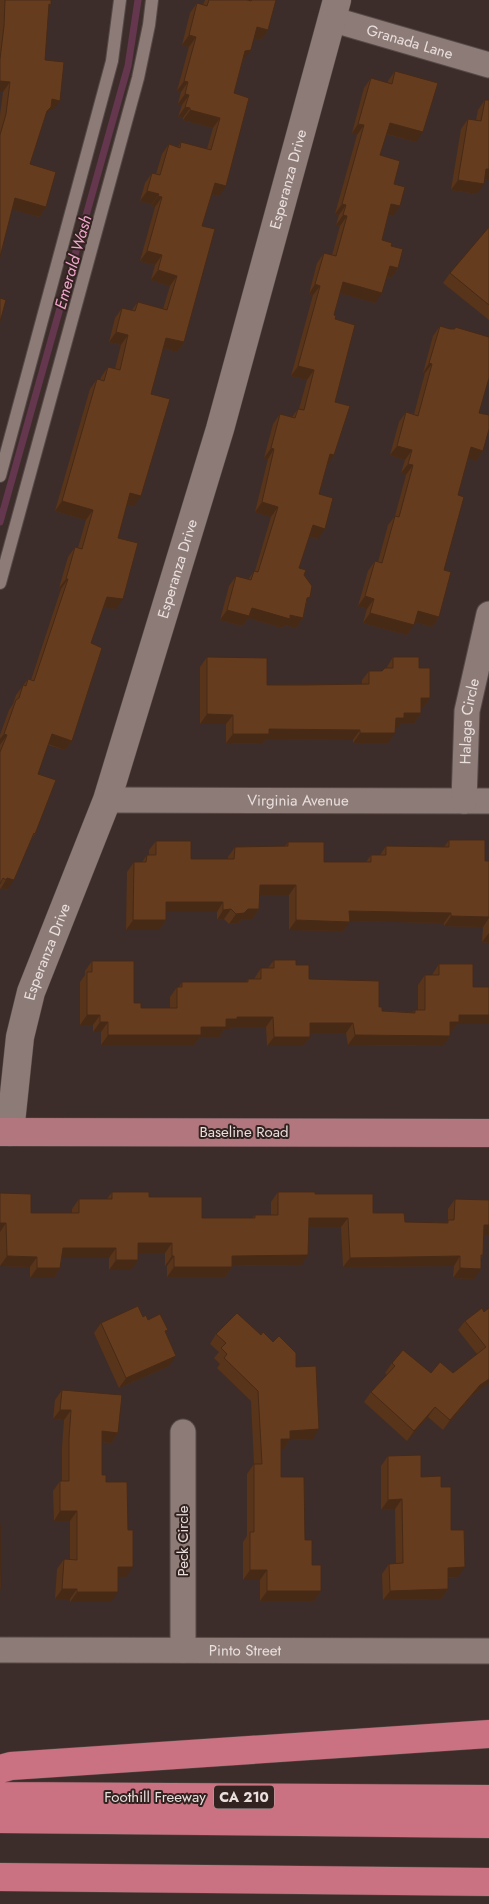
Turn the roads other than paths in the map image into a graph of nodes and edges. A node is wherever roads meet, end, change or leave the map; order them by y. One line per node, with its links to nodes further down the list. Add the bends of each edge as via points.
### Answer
1 (120, 0): 5 (lane, via 112,61)
2 (152, 0): 6 (lane, via 138,78)
3 (334, 9): 4 (street, Granada Lane); 8 (main road, Esperanza Drive, via 220,430)
4 (489, 65)
5 (0, 476)
6 (0, 583)
7 (489, 614): 9 (street, Halaga Circle, via 467,711)
8 (107, 800): 9 (street, Virginia Avenue); 11 (main road, Esperanza Drive, via 31,992 20,1037)
9 (464, 801): 10 (street, Virginia Avenue)
10 (489, 801)
11 (5, 1132): 12 (main road, Baseline Road)
12 (489, 1133)
13 (183, 1432): 15 (street, Peck Circle)
14 (0, 1650): 15 (street, Pinto Street)
15 (183, 1650): 16 (street, Pinto Street)
16 (489, 1651)
17 (489, 1734): 18 (highway)
18 (0, 1769)
19 (0, 1796): 20 (highway, Foothill Freeway / CA 210)
20 (489, 1799)
21 (0, 1819): 22 (highway)
22 (489, 1824)
23 (0, 1877): 24 (highway)
24 (489, 1882)

